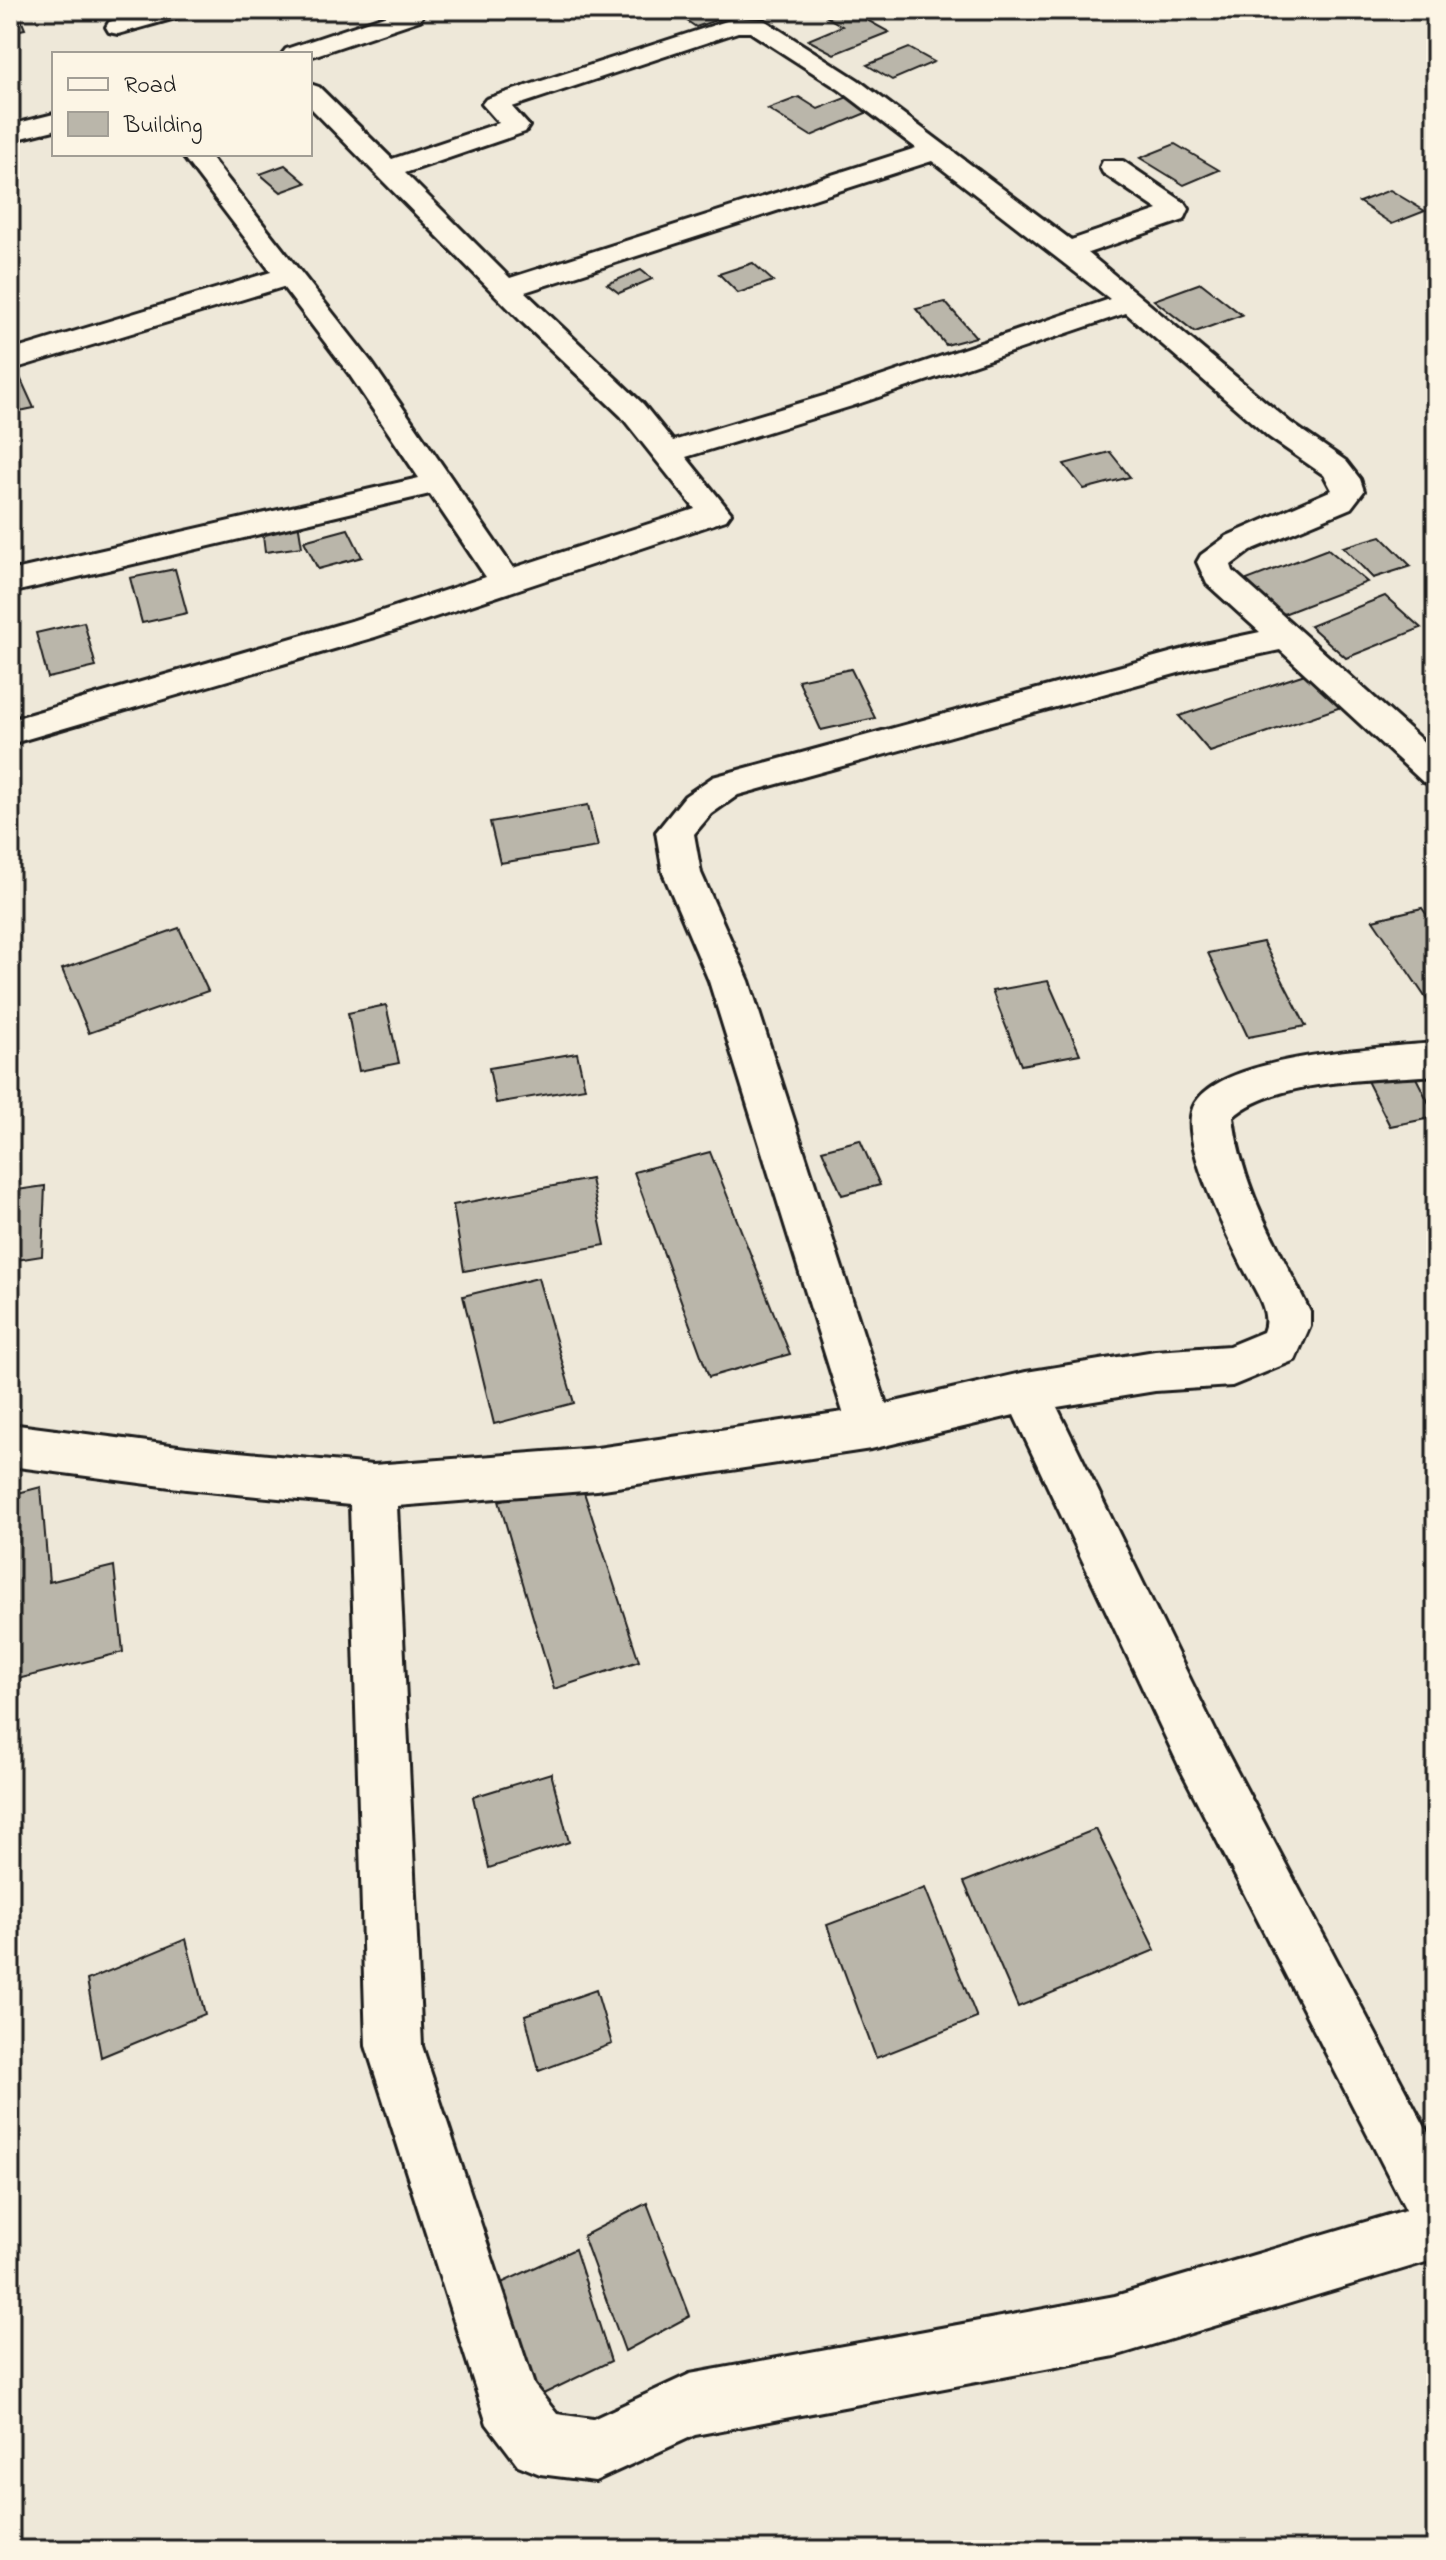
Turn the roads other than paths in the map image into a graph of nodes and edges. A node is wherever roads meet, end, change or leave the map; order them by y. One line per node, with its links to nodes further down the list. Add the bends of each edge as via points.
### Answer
1 (177, 10): 3 (street)
2 (411, 15): 5 (street)
3 (114, 18): 4 (street)
4 (128, 52)
5 (301, 52)
6 (312, 94): 12 (street)
7 (52, 123): 8 (street)
8 (11, 133)
9 (935, 151): 12 (street, via 849,85 755,25 736,25 495,104 516,126); 13 (street); 15 (street)
10 (196, 156): 14 (street)
11 (1113, 167): 13 (street, via 1175,209 1174,214)
12 (387, 170): 15 (street)
13 (1068, 251): 16 (street)
14 (289, 276): 17 (street); 19 (street, via 361,369)
15 (505, 289): 18 (street, via 632,410)
16 (1131, 302): 18 (street); 22 (street, via 1344,479 1348,491 1340,501 1239,543 1213,562 1219,576)
17 (10, 361)
18 (666, 453): 21 (street, via 715,513)
19 (438, 483): 20 (street); 21 (street)
20 (10, 582)
21 (506, 582): 23 (street)
22 (1285, 638): 24 (street); 27 (street, via 1199,656 726,786 698,805 675,832 682,873 729,981)
23 (10, 732)
24 (1436, 773)
25 (1436, 1059): 26 (street, via 1287,1075 1228,1096 1212,1112 1229,1186 1288,1312 1279,1346 1232,1366 1155,1371)
26 (1026, 1392): 27 (street); 30 (street, via 1199,1752)
27 (871, 1428): 29 (street, via 597,1469)
28 (10, 1445): 29 (street)
29 (373, 1486): 31 (street, via 394,2046 509,2402 540,2443 595,2450 690,2405 1115,2326)
30 (1436, 2207)
31 (1436, 2230)

